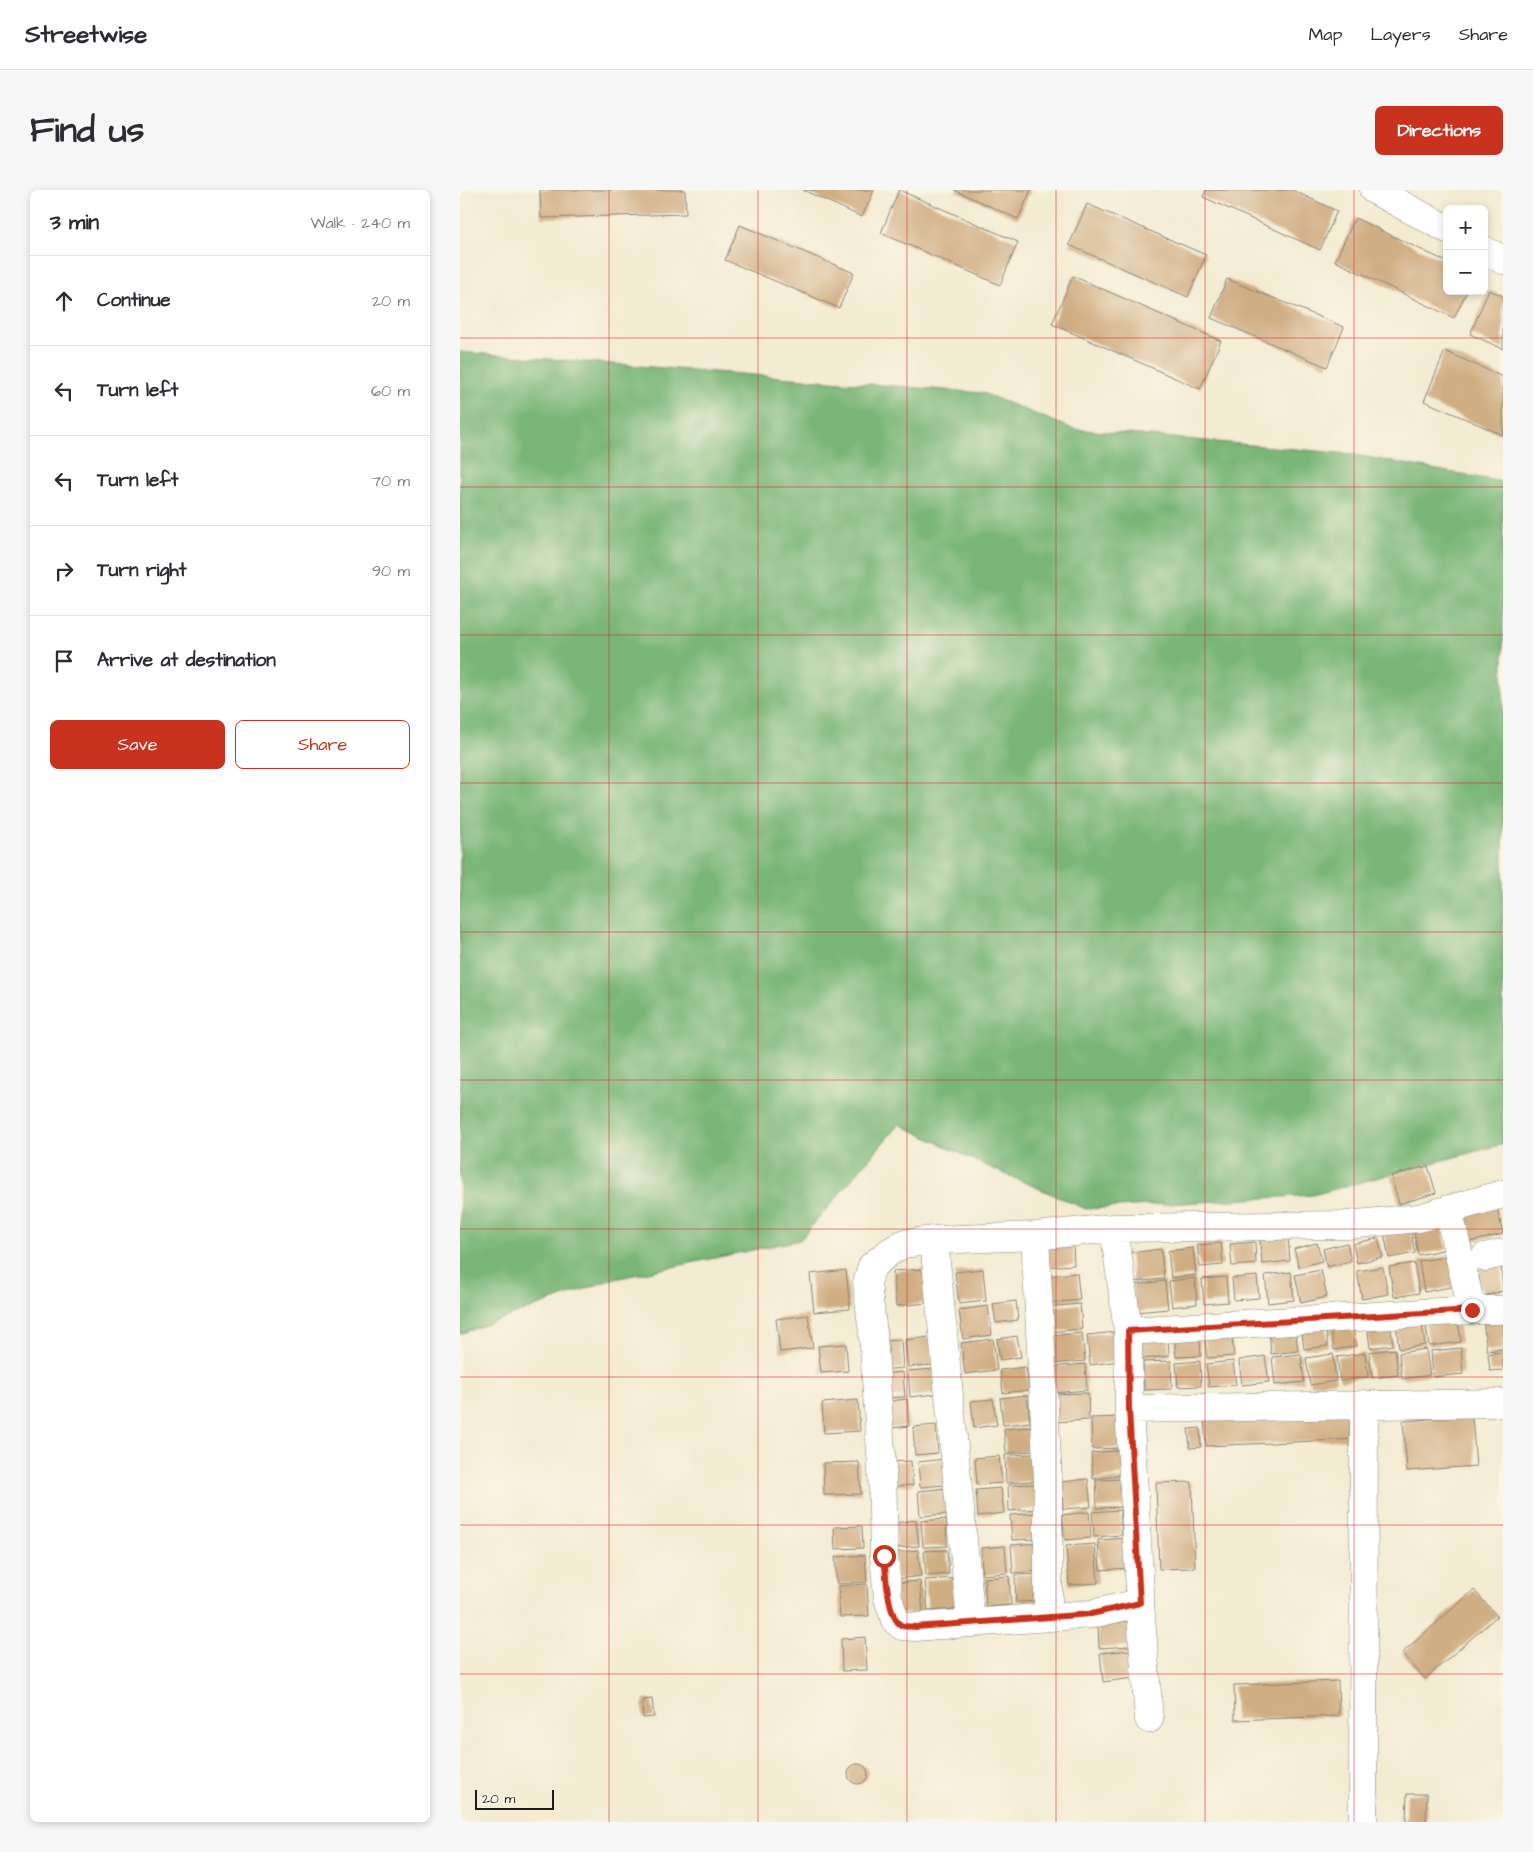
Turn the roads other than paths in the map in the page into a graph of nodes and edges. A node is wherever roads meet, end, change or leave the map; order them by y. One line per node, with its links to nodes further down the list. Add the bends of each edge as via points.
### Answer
1 (1374, 190): 2 (street)
2 (1443, 228)
3 (1488, 252): 4 (street)
4 (1503, 260)
5 (1503, 1194): 6 (street)
6 (1448, 1209): 7 (street, via 1419,1218 1347,1225); 10 (street)
7 (1114, 1228): 8 (street); 12 (street)
8 (1035, 1236): 9 (street); 17 (street, via 1048,1481)
9 (934, 1240): 18 (street); 18 (street, via 903,1244 888,1253 872,1266 866,1283 873,1334 888,1598 895,1620 902,1626)
10 (1472, 1310): 11 (street); 12 (street)
11 (1503, 1310)
12 (1128, 1331): 15 (street)
13 (1503, 1403): 14 (street)
14 (1364, 1404): 15 (street); 20 (street)
15 (1129, 1409): 16 (street)
16 (1140, 1603): 17 (street, via 1091,1614); 19 (street)
17 (1048, 1617): 18 (street)
18 (971, 1623)
19 (1149, 1719)
20 (1363, 1822)

